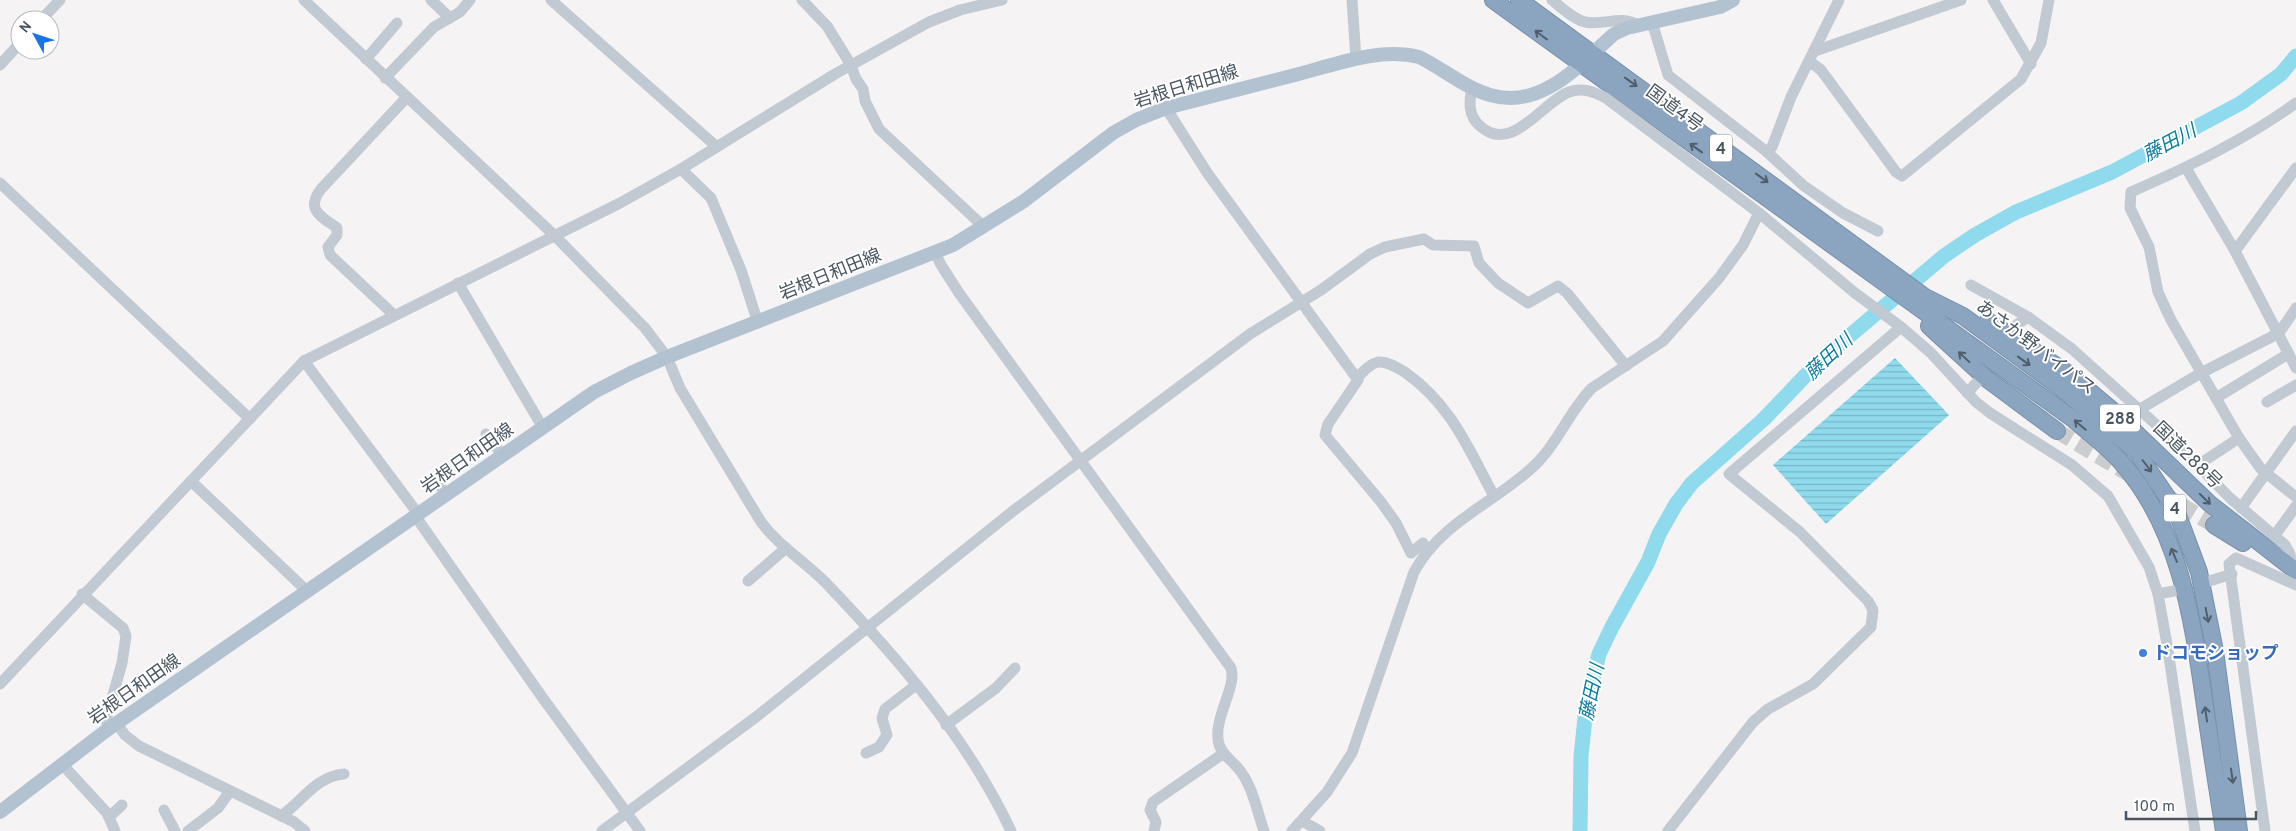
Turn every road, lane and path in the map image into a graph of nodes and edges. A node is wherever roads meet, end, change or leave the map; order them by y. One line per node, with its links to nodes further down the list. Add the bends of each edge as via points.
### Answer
1 (60, 0): 18 (street)
2 (304, 0): 24 (street)
3 (431, 0): 19 (street)
4 (470, 0): 19 (street)
5 (551, 0): 35 (street)
6 (802, 0): 29 (street, via 827,26)
7 (1002, 0): 17 (street)
8 (1352, 0): 25 (street)
9 (1493, 0): 26 (highway, 国道4号 / 4, one-way to 9)
10 (1519, 0): 26 (highway, 国道4号 / 4)
11 (1552, 0): 21 (street, via 1582,21 1624,20)
12 (1839, 0): 23 (street)
13 (1961, 0): 23 (street)
14 (1993, 0): 27 (street)
15 (2048, 0): 27 (street, via 2041,43)
16 (1725, 2): 21 (main road, 岩根日和田線)
17 (961, 5): 29 (street)
18 (50, 10)
19 (450, 18): 30 (street, via 434,27)
20 (397, 23): 24 (street)
21 (1646, 24): 26 (main road, 岩根日和田線, via 1614,34); 36 (street, via 1668,75)
22 (10, 54): 28 (street)
23 (1812, 56): 27 (street, via 1902,176 2005,93 2021,79); 36 (street)
24 (366, 59): 30 (street)
25 (1356, 59): 31 (main road, 岩根日和田線, via 1389,54 1413,55 1437,65); 34 (main road, 岩根日和田線)
26 (1586, 59): 31 (main road, 岩根日和田線, via 1550,89 1531,96 1504,98); 45 (highway, 国道4号 / 4)
27 (2031, 64)
28 (0, 65)
29 (851, 65): 35 (street); 42 (street, via 879,129)
30 (385, 78): 32 (street)
31 (1472, 87): 41 (street, via 1470,107 1475,122 1488,133 1498,135 1519,129 1569,92 1591,90)
32 (407, 97): 44 (street); 54 (street, via 321,189 313,205 318,214 337,228 337,235 328,247 330,255)
33 (2296, 103): 37 (street)
34 (1166, 108): 42 (main road, 岩根日和田線, via 1113,133 1024,201); 51 (street, via 1208,174)
35 (717, 146): 39 (street)
36 (1767, 152): 43 (street, via 1812,191 1843,213)
37 (2186, 168): 46 (street); 65 (street, via 2131,192 2130,208 2149,247 2164,306)
38 (2296, 168): 46 (street)
39 (681, 169): 44 (street); 56 (street, via 712,198)
40 (0, 183): 73 (street)
41 (1759, 213): 57 (street); 63 (street, via 1744,245 1720,278 1663,341)
42 (984, 227): 47 (main road, 岩根日和田線)
43 (1878, 231)
44 (554, 235): 49 (street); 61 (street, via 633,315)
45 (1842, 245): 48 (highway, 国道288号 / 288); 48 (highway, 国道288号 / 288)
46 (2235, 251): 59 (street)
47 (935, 252): 56 (main road, 岩根日和田線); 80 (street, via 959,292)
48 (1881, 273): 52 (highway, 国道288号 / 288); 52 (highway, 国道288号 / 288)
49 (458, 283): 54 (street); 74 (street)
50 (1971, 285): 55 (street)
51 (1301, 301): 63 (street, via 1385,247 1424,239 1434,245 1474,246 1479,263 1498,283 1528,303 1558,286 1562,288); 66 (street); 80 (street, via 1250,334)
52 (1920, 301): 75 (highway, 国道288号 / 288, one-way to 52, via 1987,379); 95 (highway, 国道288号 / 288, one-way to 95, via 1958,302 2069,374 2120,417 2210,504); 135 (highway, あさか野バイパス / 4, one-way to 52, via 2189,607 2178,563 2160,522 2127,469 2108,448); 136 (highway, あさか野バイパス / 4, one-way to 136, via 1963,316 2061,388 2136,451 2176,510 2199,572 2215,651)
53 (2296, 308): 59 (street)
54 (394, 315): 62 (street)
55 (2028, 317): 58 (street); 72 (street, via 2072,349)
56 (758, 323): 61 (main road, 岩根日和田線)
57 (1898, 325): 69 (street, via 1931,353); 133 (street, via 1729,474 1805,536 1868,600 1873,610 1871,626 1813,684 1768,708 1753,722)
58 (2012, 328)
59 (2279, 332): 60 (street); 65 (street)
60 (2288, 354): 64 (street); 70 (street)
61 (667, 357): 74 (main road, 岩根日和田線, via 616,380); 93 (street, via 680,388 753,510 769,533)
62 (304, 361): 73 (street); 90 (street)
63 (1626, 366): 86 (street, via 1602,380 1584,396 1544,456)
64 (2296, 368)
65 (2201, 373): 70 (street); 72 (street)
66 (1357, 378): 86 (street, via 1371,365 1381,362 1401,370 1430,392 1453,419); 94 (street, via 1328,424 1325,435 1381,502 1412,553 1424,543)
67 (1980, 379): 69 (street)
68 (2296, 386): 71 (street)
69 (1967, 393): 103 (street, via 2006,425 2100,486 2149,567)
70 (2216, 398): 78 (street)
71 (2267, 402)
72 (2140, 409): 81 (street)
73 (250, 419): 84 (street)
74 (543, 428): 79 (main road, 岩根日和田線)
75 (2057, 431)
76 (2296, 431): 82 (street)
77 (486, 434): 79 (street)
78 (2239, 438): 81 (street); 82 (street)
79 (503, 456): 85 (main road, 岩根日和田線)
80 (1080, 460): 104 (street); 111 (street, via 1231,668 1233,680 1225,698 1217,737)
81 (2198, 465): 89 (street)
82 (2266, 475): 87 (street); 89 (street)
83 (436, 479): 85 (street)
84 (191, 481): 101 (street); 102 (street)
85 (446, 496): 90 (main road, 岩根日和田線)
86 (1494, 496): 94 (street, via 1466,515)
87 (2296, 497)
88 (2296, 506): 92 (street)
89 (2241, 508): 92 (street)
90 (418, 516): 101 (main road, 岩根日和田線); 118 (street, via 542,697)
91 (2214, 525): 95 (highway)
92 (2275, 535): 95 (street, via 2290,554)
93 (786, 548): 97 (street); 104 (street, via 823,580)
94 (1427, 550): 121 (street, via 1414,572 1352,753 1327,792)
95 (2295, 573)
96 (2232, 574): 98 (street); 99 (street, via 2229,564 2236,558); 137 (street)
97 (748, 581)
98 (2203, 583)
99 (2296, 585)
100 (2174, 591): 103 (street)
101 (308, 592): 109 (main road, 岩根日和田線)
102 (82, 594): 106 (street); 109 (street, via 123,628 126,636 107,716)
103 (2158, 594): 134 (street)
104 (867, 628): 107 (street); 118 (street, via 756,717)
105 (1016, 668): 108 (street, via 996,688)
106 (0, 684)
107 (916, 685): 108 (street); 110 (street, via 885,709 882,718 887,735 879,747)
108 (946, 725): 128 (street, via 966,752)
109 (112, 727): 112 (main road, 岩根日和田線); 114 (street, via 139,746)
110 (866, 753)
111 (1224, 753): 129 (street, via 1153,802 1150,810 1156,822); 130 (street, via 1242,772)
112 (62, 764): 117 (main road, 岩根日和田線); 120 (street)
113 (344, 774): 119 (street, via 321,782)
114 (230, 791): 119 (street); 124 (street, via 218,808)
115 (122, 805): 120 (street)
116 (164, 810): 123 (street)
117 (0, 812)
118 (627, 813): 126 (street); 127 (street)
119 (281, 816): 125 (street)
120 (109, 817): 122 (street)
121 (1302, 821): 131 (street); 132 (street)
122 (114, 830)
123 (175, 831)
124 (188, 831)
125 (305, 831)
126 (602, 831)
127 (640, 831)
128 (1010, 831)
129 (1154, 831)
130 (1264, 831)
131 (1292, 831)
132 (1320, 831)
133 (1668, 831)
134 (2195, 831)
135 (2224, 831)
136 (2239, 831)
137 (2264, 831)

